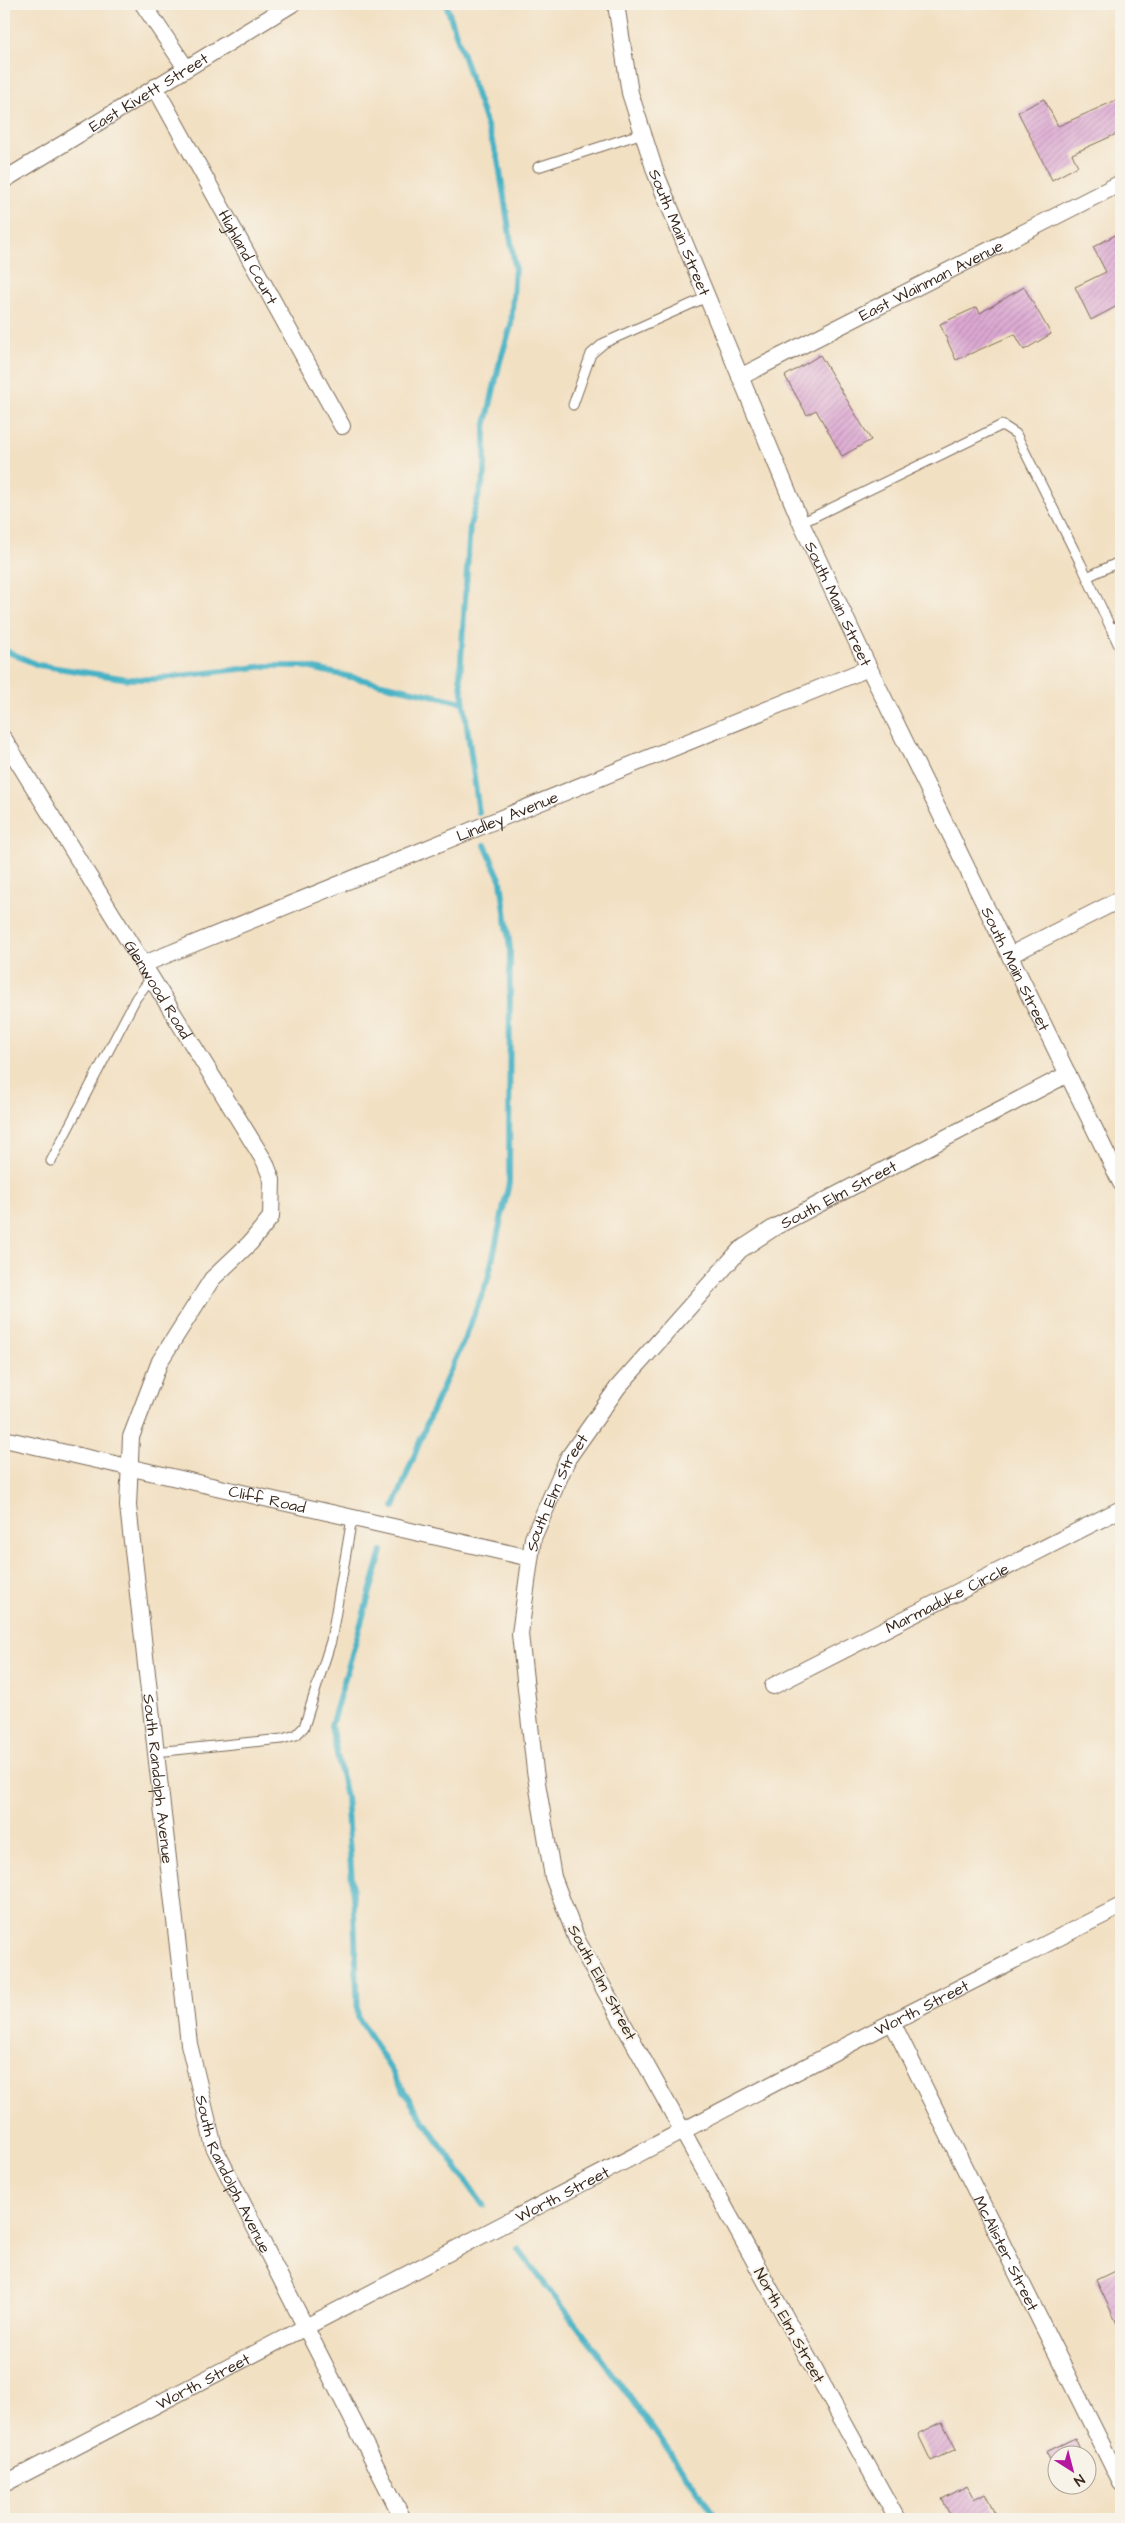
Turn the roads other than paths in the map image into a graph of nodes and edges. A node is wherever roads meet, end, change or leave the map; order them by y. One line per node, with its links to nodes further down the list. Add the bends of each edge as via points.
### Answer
1 (143, 4): 4 (street)
2 (292, 4): 4 (street, East Kivett Street)
3 (616, 4): 6 (street, South Main Street, via 630,93)
4 (186, 68): 5 (street, East Kivett Street)
5 (155, 87): 8 (street, East Kivett Street); 13 (street, Highland Court)
6 (643, 133): 7 (lane); 10 (street, South Main Street, via 656,174)
7 (538, 167)
8 (4, 180)
9 (1121, 183): 11 (street, East Wainman Avenue)
10 (707, 297): 11 (street, South Main Street); 12 (lane, via 604,343 591,354)
11 (740, 377): 14 (street, South Main Street)
12 (573, 405)
13 (342, 426)
14 (801, 523): 16 (lane, via 1002,425 1016,434); 20 (street, South Main Street)
15 (1121, 561): 16 (lane)
16 (1087, 577): 18 (lane)
17 (1121, 625): 18 (lane)
18 (1112, 630): 19 (lane)
19 (1121, 650)
20 (869, 668): 23 (street, South Main Street); 24 (street, Lindley Avenue)
21 (4, 739): 24 (street, Glenwood Road)
22 (1121, 900): 23 (street)
23 (1010, 956): 25 (street, South Main Street)
24 (148, 970): 26 (lane); 28 (street, Glenwood Road, via 265,1162 272,1180 271,1217)
25 (1068, 1074): 27 (street, South Main Street); 33 (street, South Elm Street, via 775,1228 740,1250 618,1387 568,1458 533,1538)
26 (51, 1162)
27 (1121, 1183)
28 (250, 1243): 30 (street, South Randolph Avenue, via 212,1280 160,1361 131,1437)
29 (4, 1439): 30 (street, Cliff Road)
30 (130, 1467): 32 (street, Cliff Road); 35 (street, South Randolph Avenue, via 128,1506)
31 (1121, 1509): 34 (street, Marmaduke Circle)
32 (352, 1518): 33 (street, Cliff Road); 35 (lane, via 331,1641 304,1727 296,1735 282,1739)
33 (530, 1558): 38 (street, South Elm Street, via 520,1634 534,1771 553,1878 577,1940)
34 (773, 1686)
35 (156, 1752): 39 (street, South Randolph Avenue, via 189,2044 214,2147)
36 (1121, 1906): 37 (street, Worth Street)
37 (892, 2022): 38 (street, Worth Street); 40 (street, McAlister Street)
38 (684, 2130): 39 (street, Worth Street); 43 (street, North Elm Street)
39 (306, 2327): 41 (street, Worth Street); 42 (street, South Randolph Avenue)
40 (1121, 2483)
41 (4, 2484)
42 (403, 2519)
43 (897, 2519)

